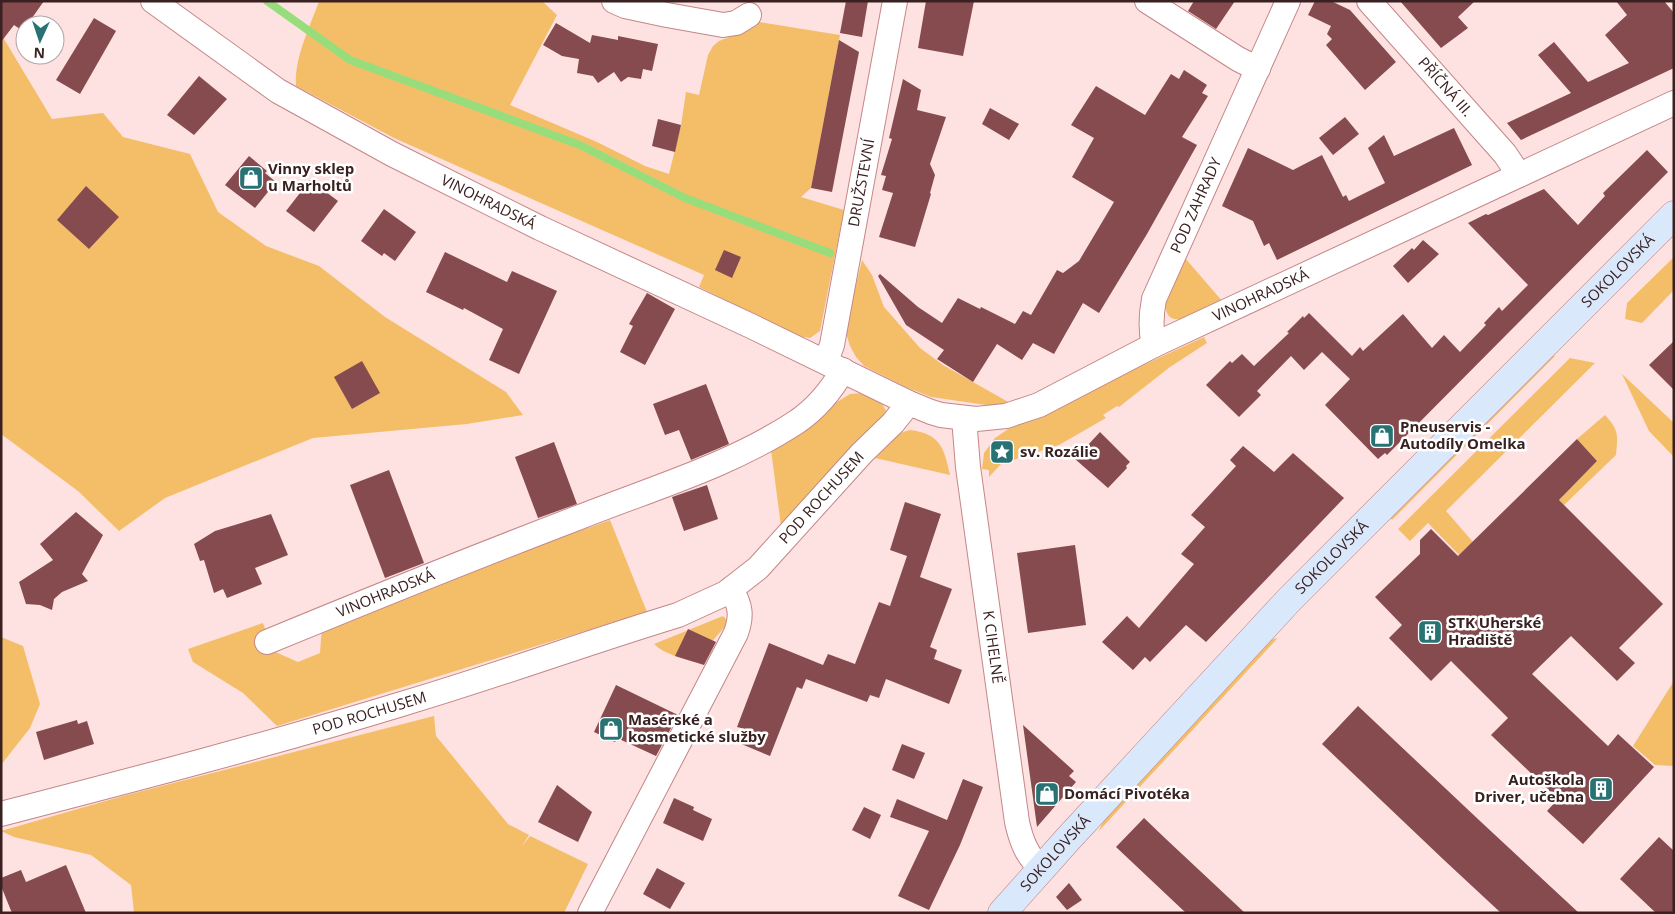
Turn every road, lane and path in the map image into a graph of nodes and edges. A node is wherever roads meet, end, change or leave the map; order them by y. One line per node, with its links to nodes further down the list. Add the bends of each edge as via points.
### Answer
1 (153, 1): 13 (street, VINOHRADSKÁ, via 278,91 392,154 540,228)
2 (614, 1): 7 (street, via 625,6 723,25 736,24)
3 (895, 1): 13 (street, DRUŽSTEVNÍ, via 832,345)
4 (1147, 1): 8 (street)
5 (1288, 1): 8 (street, POD ZAHRADY)
6 (1369, 1): 10 (street, PŘÍČNÁ III., via 1505,154)
7 (749, 15)
8 (1258, 69): 12 (street, POD ZAHRADY, via 1154,299 1150,316)
9 (1674, 103): 10 (street, VINOHRADSKÁ)
10 (1519, 175): 12 (street, VINOHRADSKÁ)
11 (1674, 215): 19 (main road, SOKOLOVSKÁ, via 1289,600)
12 (1154, 345): 15 (street, VINOHRADSKÁ, via 1039,405 1006,416)
13 (835, 366): 14 (street, VINOHRADSKÁ); 17 (street, VINOHRADSKÁ, via 826,396 811,411 746,450)
14 (908, 403): 15 (street, VINOHRADSKÁ, via 931,412); 16 (street, POD ROCHUSEM, via 758,568)
15 (964, 418): 19 (street, K CIHELNĚ, via 1017,822 1028,853)
16 (732, 589): 18 (street, POD ROCHUSEM, via 678,615 407,703 268,744); 20 (street, via 740,614 736,633)
17 (267, 642)
18 (1, 814)
19 (1042, 869): 21 (main road, SOKOLOVSKÁ)
20 (590, 913)
21 (1002, 913)

